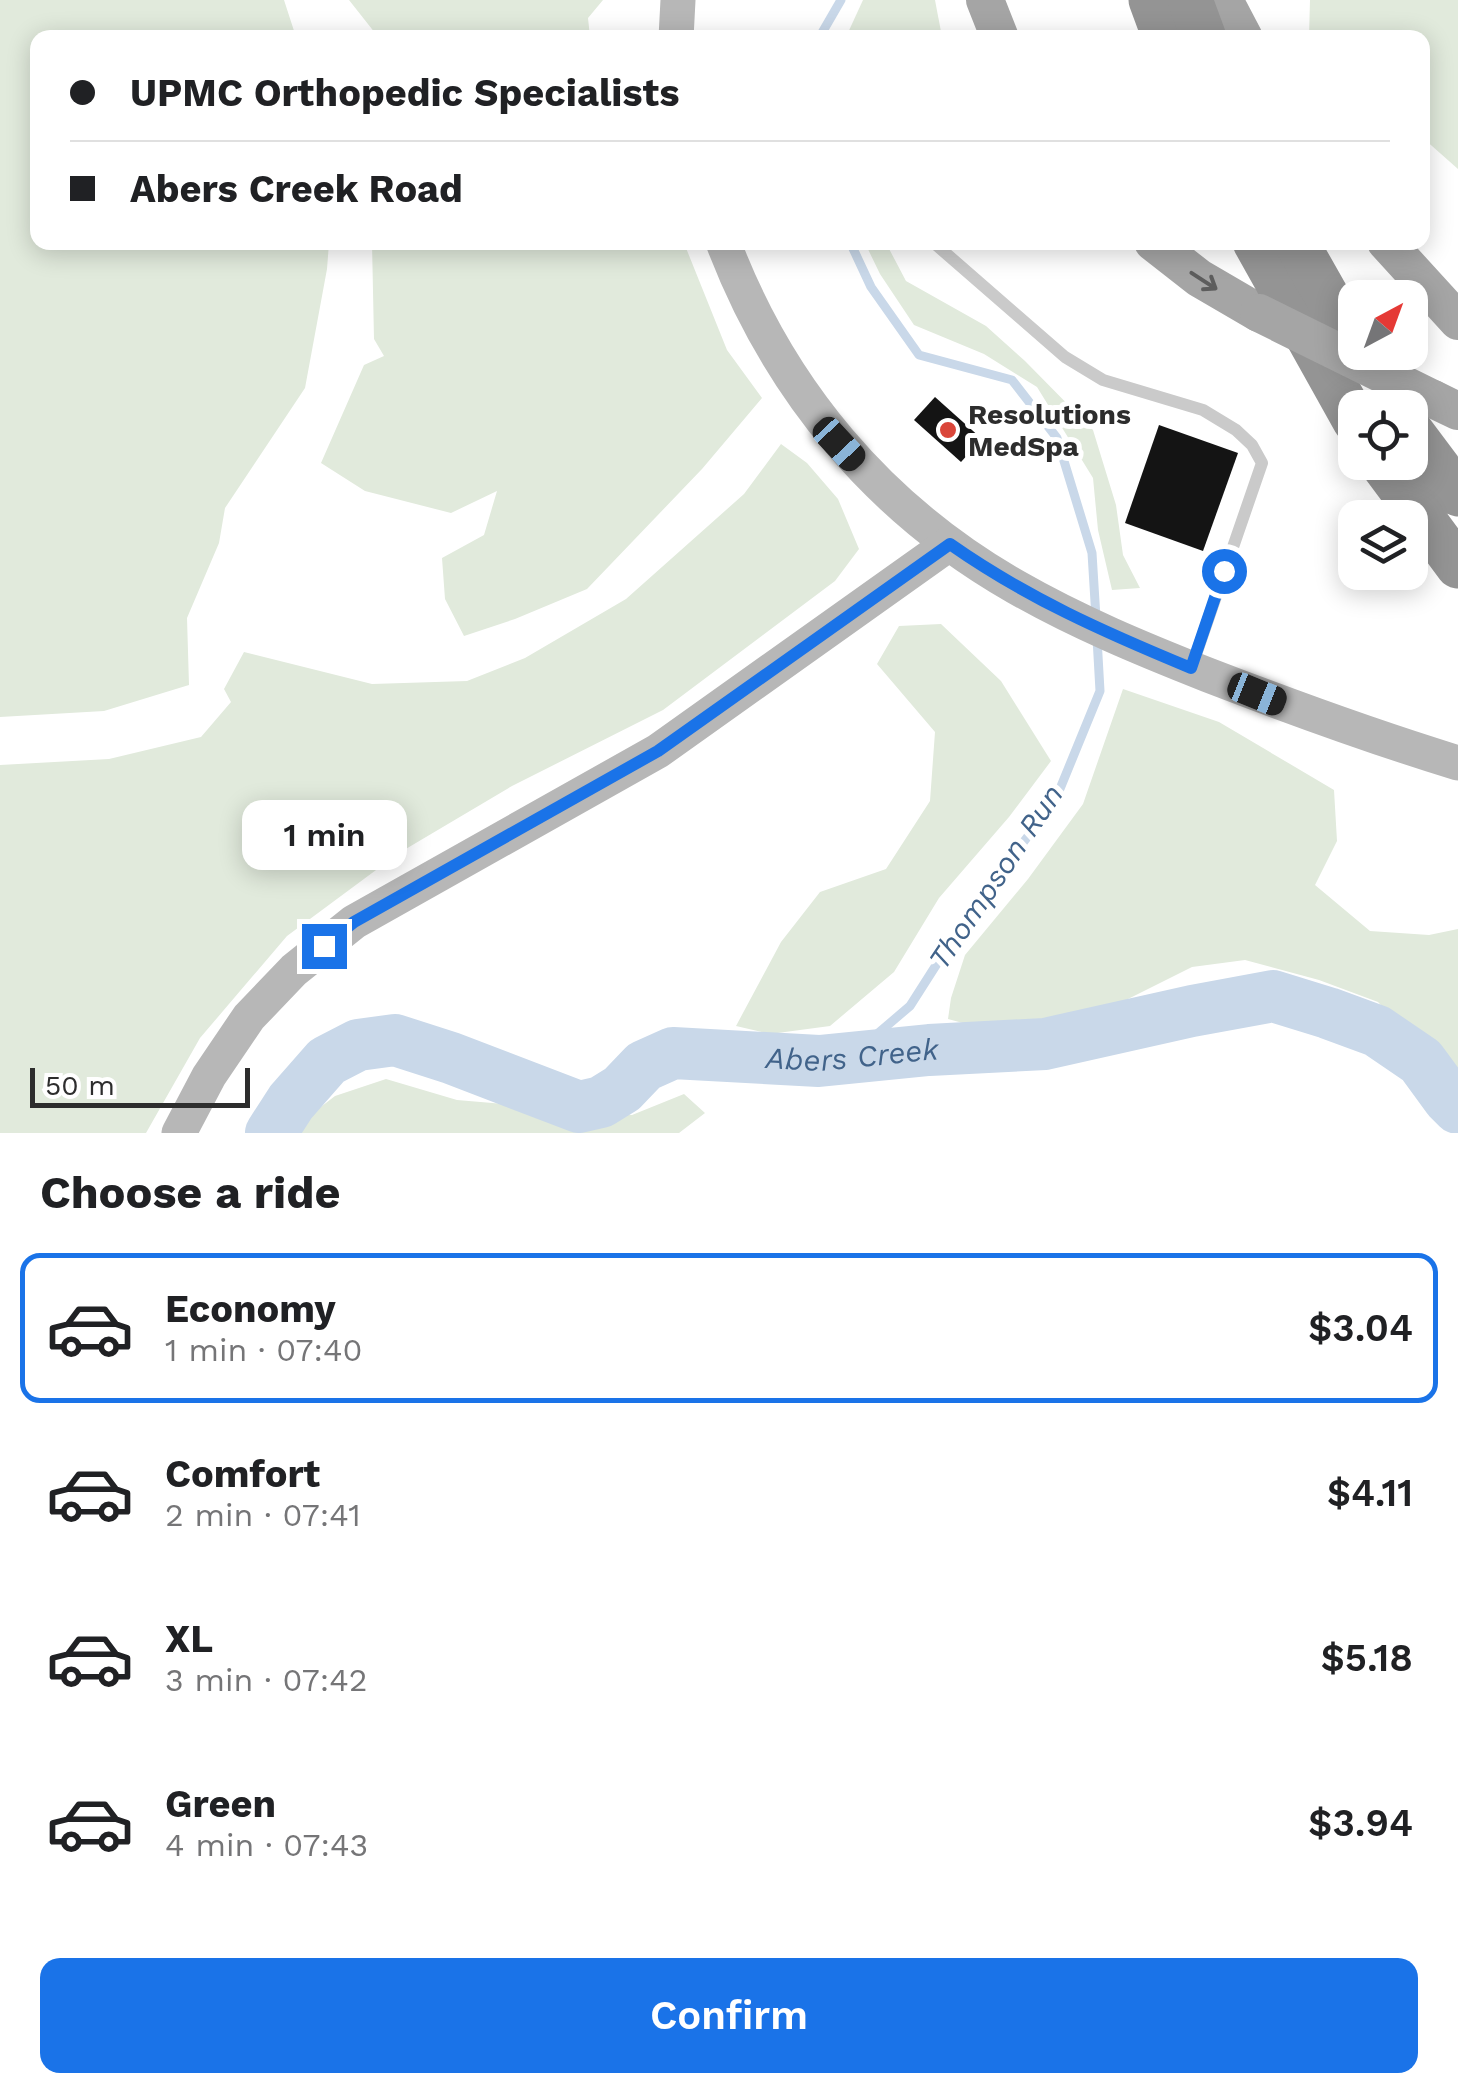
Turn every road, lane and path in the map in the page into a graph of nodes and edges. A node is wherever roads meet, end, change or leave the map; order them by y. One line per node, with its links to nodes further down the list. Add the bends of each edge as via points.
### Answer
1 (678, 0): 6 (main road)
2 (986, 0): 7 (main road)
3 (1151, 0): 8 (highway)
4 (1190, 0): 9 (highway)
5 (1224, 0): 10 (main road)
6 (676, 30)
7 (997, 30)
8 (1161, 30)
9 (1201, 30)
10 (1240, 30)
11 (726, 250): 26 (main road, via 763,329 813,410 865,471)
12 (942, 250): 28 (lane, via 1065,357 1103,380 1204,410 1252,445 1262,463)
13 (1163, 250): 20 (main road, one-way to 20, bridge, via 1198,278)
14 (1259, 250): 22 (highway)
15 (1301, 250): 17 (highway)
16 (1393, 250): 18 (main road)
17 (1338, 316)
18 (1458, 321)
19 (1378, 370): 21 (highway)
20 (1388, 390)
21 (1400, 390)
22 (1338, 391)
23 (1428, 422): 25 (highway)
24 (1395, 480): 27 (highway)
25 (1458, 494)
26 (950, 544): 28 (main road, via 1083,622); 30 (main road, via 658,751 354,922 249,1017)
27 (1458, 566)
28 (1191, 668): 29 (main road)
29 (1458, 763)
30 (179, 1133)

